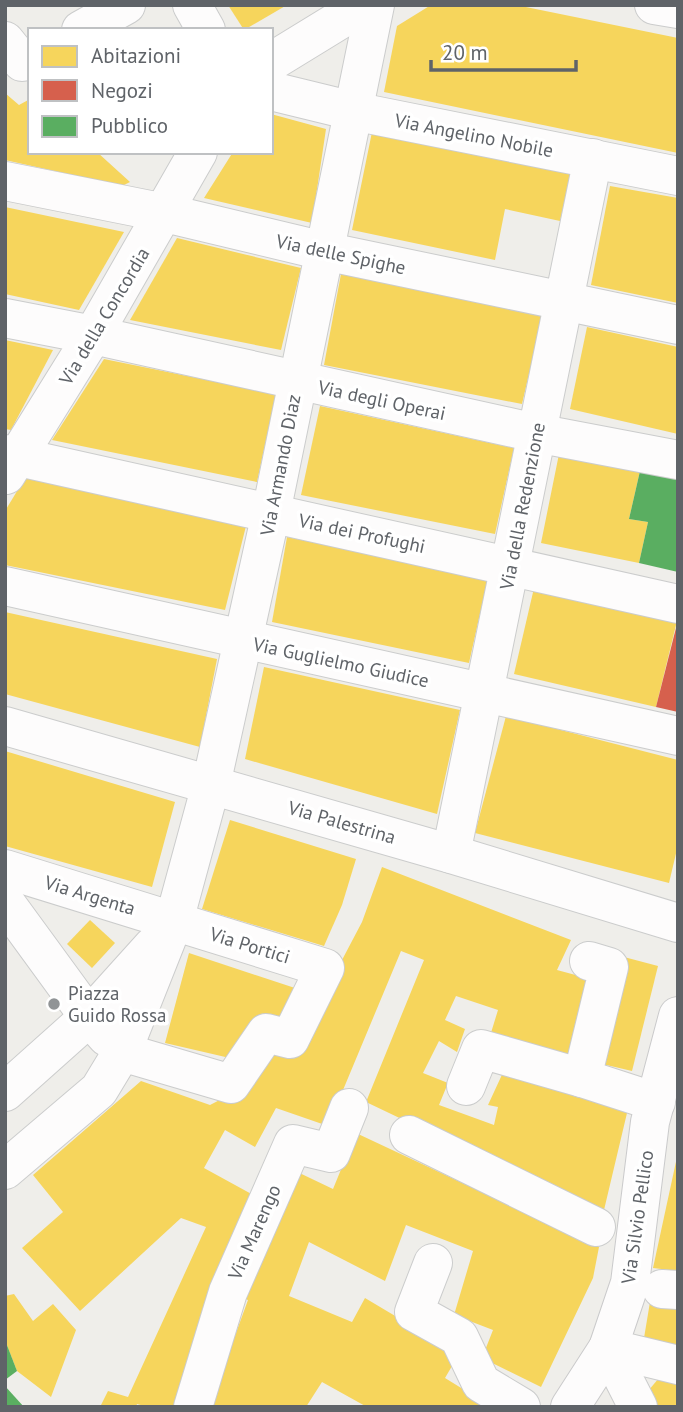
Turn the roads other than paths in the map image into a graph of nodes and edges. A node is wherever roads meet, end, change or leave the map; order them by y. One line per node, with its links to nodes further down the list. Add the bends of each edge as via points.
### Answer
1 (126, 5): 7 (street)
2 (192, 5): 8 (street)
3 (364, 5): 11 (street)
4 (376, 5): 13 (street, Via Armando Diaz)
5 (654, 5): 6 (street)
6 (678, 9)
7 (85, 28)
8 (205, 28)
9 (5, 41): 10 (street, via 22,62)
10 (28, 59)
11 (273, 61)
12 (273, 91): 13 (street, Via Angelino Nobile)
13 (353, 111): 15 (street, Via Angelino Nobile); 19 (street, Via Armando Diaz)
14 (197, 154): 18 (street, Via della Concordia)
15 (593, 158): 16 (street, Via Angelino Nobile); 20 (street, Via della Redenzione)
16 (678, 176)
17 (5, 181): 18 (street, Via delle Spighe)
18 (165, 213): 19 (street, Via delle Spighe); 23 (street, Via della Concordia)
19 (324, 251): 20 (street, Via delle Spighe); 24 (street, Via Armando Diaz)
20 (564, 300): 22 (street, Via delle Spighe); 25 (street, Via della Redenzione)
21 (5, 318): 23 (street, Via degli Operai)
22 (678, 325)
23 (93, 335): 24 (street, Via degli Operai); 27 (street, Via della Concordia)
24 (297, 382): 25 (street, Via degli Operai); 28 (street, Via Armando Diaz)
25 (536, 433): 26 (street, Via degli Operai); 29 (street, Via della Redenzione)
26 (678, 460)
27 (10, 462): 28 (street, Via dei Profughi)
28 (271, 513): 29 (street, Via dei Profughi); 32 (street, Via Armando Diaz)
29 (510, 565): 31 (street, Via dei Profughi); 33 (street, Via della Redenzione)
30 (5, 586): 32 (street, Via Guglielmo Giudice)
31 (678, 604)
32 (243, 640): 33 (street, Via Guglielmo Giudice); 36 (street, Via Armando Diaz)
33 (484, 693): 35 (street, Via Guglielmo Giudice); 37 (street, Via della Redenzione)
34 (5, 726): 36 (street, Via Palestrina)
35 (678, 736)
36 (211, 785): 37 (street, Via Palestrina); 40 (street, Via Armando Diaz)
37 (451, 853): 41 (street, Via Palestrina)
38 (5, 869): 40 (street, Via Argenta)
39 (5, 902): 44 (street)
40 (174, 921): 44 (street); 45 (street, Via Armando Diaz); 45 (street, Via Portici, via 326,968 290,1039 266,1033 232,1084)
41 (678, 923)
42 (589, 961): 46 (street, via 609,967)
43 (678, 1016): 49 (street, Via Silvio Pellico)
44 (89, 1017): 45 (street); 48 (street)
45 (122, 1052): 52 (street, Via Armando Diaz, via 99,1090)
46 (582, 1078): 47 (street, via 481,1049); 49 (street)
47 (466, 1086)
48 (5, 1092)
49 (656, 1102): 55 (street, Via Silvio Pellico, via 630,1283)
50 (349, 1108): 57 (street, Via Marengo, via 331,1153 293,1144 228,1292)
51 (409, 1135): 53 (street)
52 (5, 1170)
53 (596, 1227)
54 (433, 1263): 58 (street, via 414,1312 459,1337 481,1383)
55 (608, 1348): 56 (street); 59 (street, Via Silvio Pellico); 60 (street)
56 (678, 1365)
57 (193, 1407)
58 (521, 1407)
59 (570, 1407)
60 (638, 1407)

